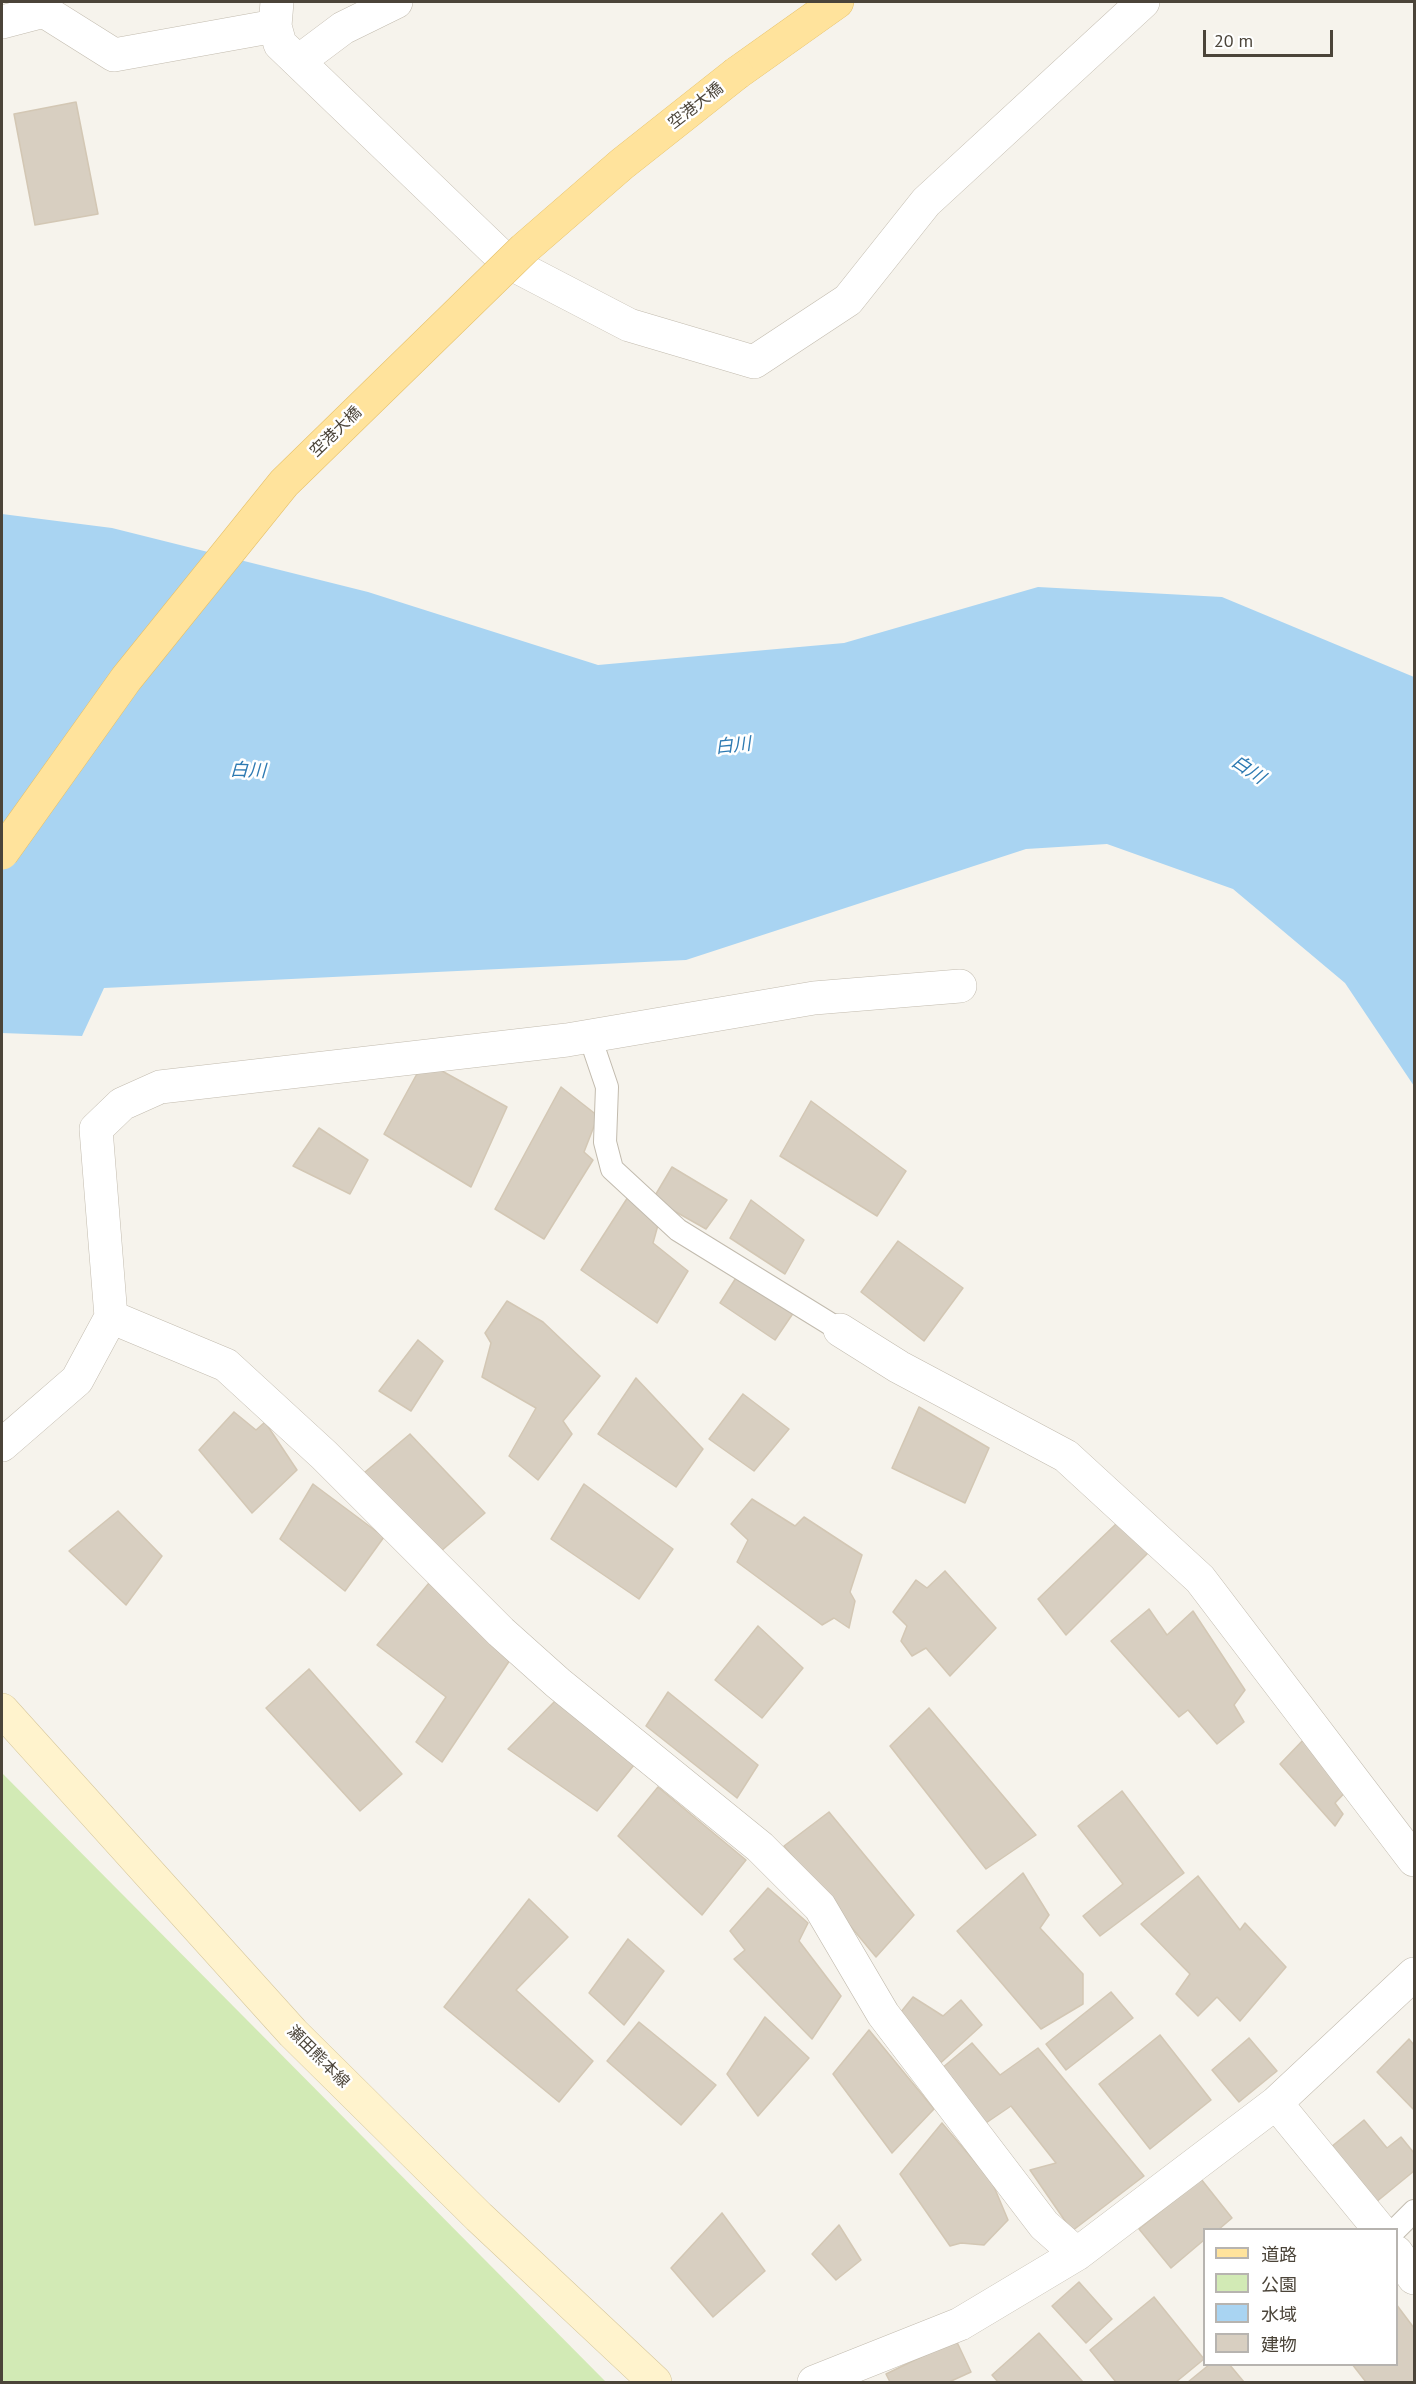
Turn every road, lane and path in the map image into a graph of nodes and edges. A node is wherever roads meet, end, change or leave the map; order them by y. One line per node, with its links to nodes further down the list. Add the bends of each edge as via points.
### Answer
1 (396, 2): 6 (street, via 343,28)
2 (837, 2): 7 (main road, 空港大橋, bridge, via 737,73 622,164 524,249 284,483 126,679)
3 (1143, 2): 6 (street, via 926,202 848,300 754,362 629,326 506,261)
4 (276, 14): 5 (street, via 114,56 44,11); 6 (street, via 280,44)
5 (2, 22)
6 (299, 62)
7 (2, 853)
8 (960, 986): 9 (street, via 814,998)
9 (590, 1037): 10 (street, via 160,1087 122,1104 96,1129); 11 (lane, via 607,1087 605,1142 612,1168 678,1230)
10 (111, 1317): 12 (street, via 77,1380); 20 (street, via 226,1365 324,1455 501,1632 759,1846 820,1907 883,2014 1044,2225)
11 (840, 1330): 14 (street, via 899,1367 1066,1456 1200,1579)
12 (2, 1445)
13 (2, 1710): 23 (main road, 瀬田熊本線, via 293,2033 479,2217)
14 (1414, 1860)
15 (1414, 1974): 16 (street)
16 (1276, 2103): 18 (street); 20 (street)
17 (1414, 2211): 19 (lane)
18 (1379, 2228)
19 (1396, 2228)
20 (1077, 2254): 24 (street, via 960,2324)
21 (1398, 2255): 22 (street)
22 (1414, 2278)
23 (655, 2382)
24 (814, 2382)

